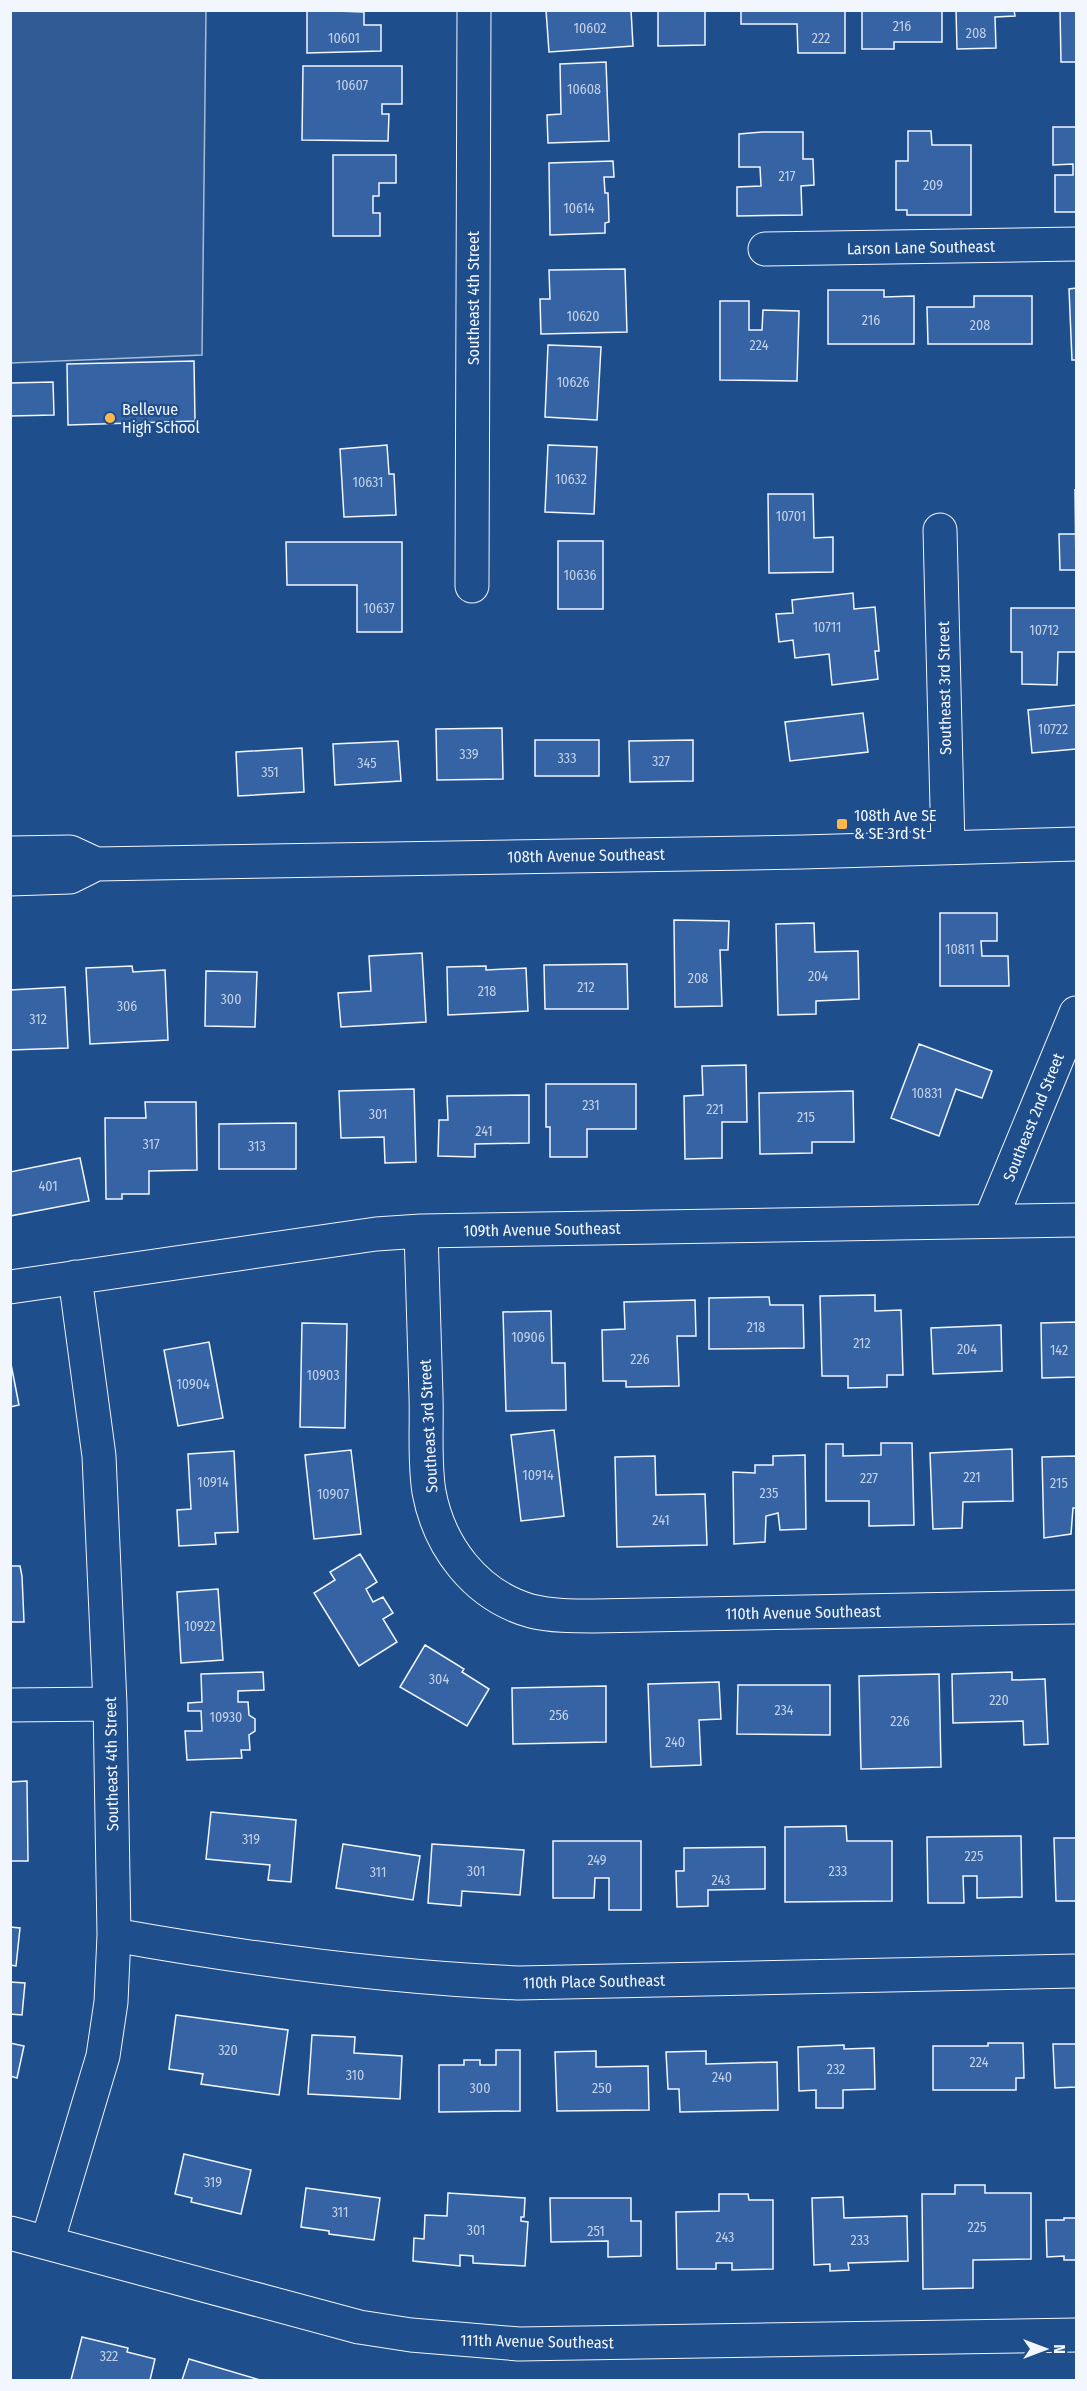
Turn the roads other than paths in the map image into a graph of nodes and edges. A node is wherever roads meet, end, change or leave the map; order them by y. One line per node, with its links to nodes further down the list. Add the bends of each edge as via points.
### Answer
1 (474, 10): 5 (street, Southeast 4th Street)
2 (1077, 244): 3 (street, Larson Lane Southeast)
3 (765, 249)
4 (940, 530): 7 (street, Southeast 3rd Street)
5 (472, 586)
6 (1077, 844): 7 (street, 108th Avenue Southeast)
7 (948, 846): 9 (street, 108th Avenue Southeast)
8 (10, 853): 9 (street, 108th Avenue Southeast, via 70,852)
9 (96, 864): 10 (street, 108th Avenue Southeast, via 70,877)
10 (10, 879)
11 (1077, 1013): 13 (street, Southeast 2nd Street)
12 (1077, 1220): 13 (street, 109th Avenue Southeast)
13 (990, 1221): 14 (street, 109th Avenue Southeast)
14 (421, 1231): 15 (street, 109th Avenue Southeast); 18 (street, Southeast 3rd Street, via 429,1489 435,1514 441,1533 461,1564 484,1587)
15 (75, 1277): 16 (street, 109th Avenue Southeast); 19 (street, Southeast 4th Street, via 99,1456)
16 (10, 1287)
17 (1077, 1607): 18 (street, 110th Avenue Southeast, via 594,1616)
18 (530, 1611)
19 (110, 1704): 20 (street); 21 (street, Southeast 4th Street)
20 (10, 1705)
21 (114, 1935): 22 (street, 110th Place Southeast, via 330,1969 518,1983); 24 (street, Southeast 4th Street, via 111,2002 103,2056)
22 (1077, 1971)
23 (10, 2233): 24 (street, 111th Avenue Southeast)
24 (47, 2243): 25 (street, 111th Avenue Southeast, via 359,2327 469,2341 519,2344)
25 (1077, 2335)

